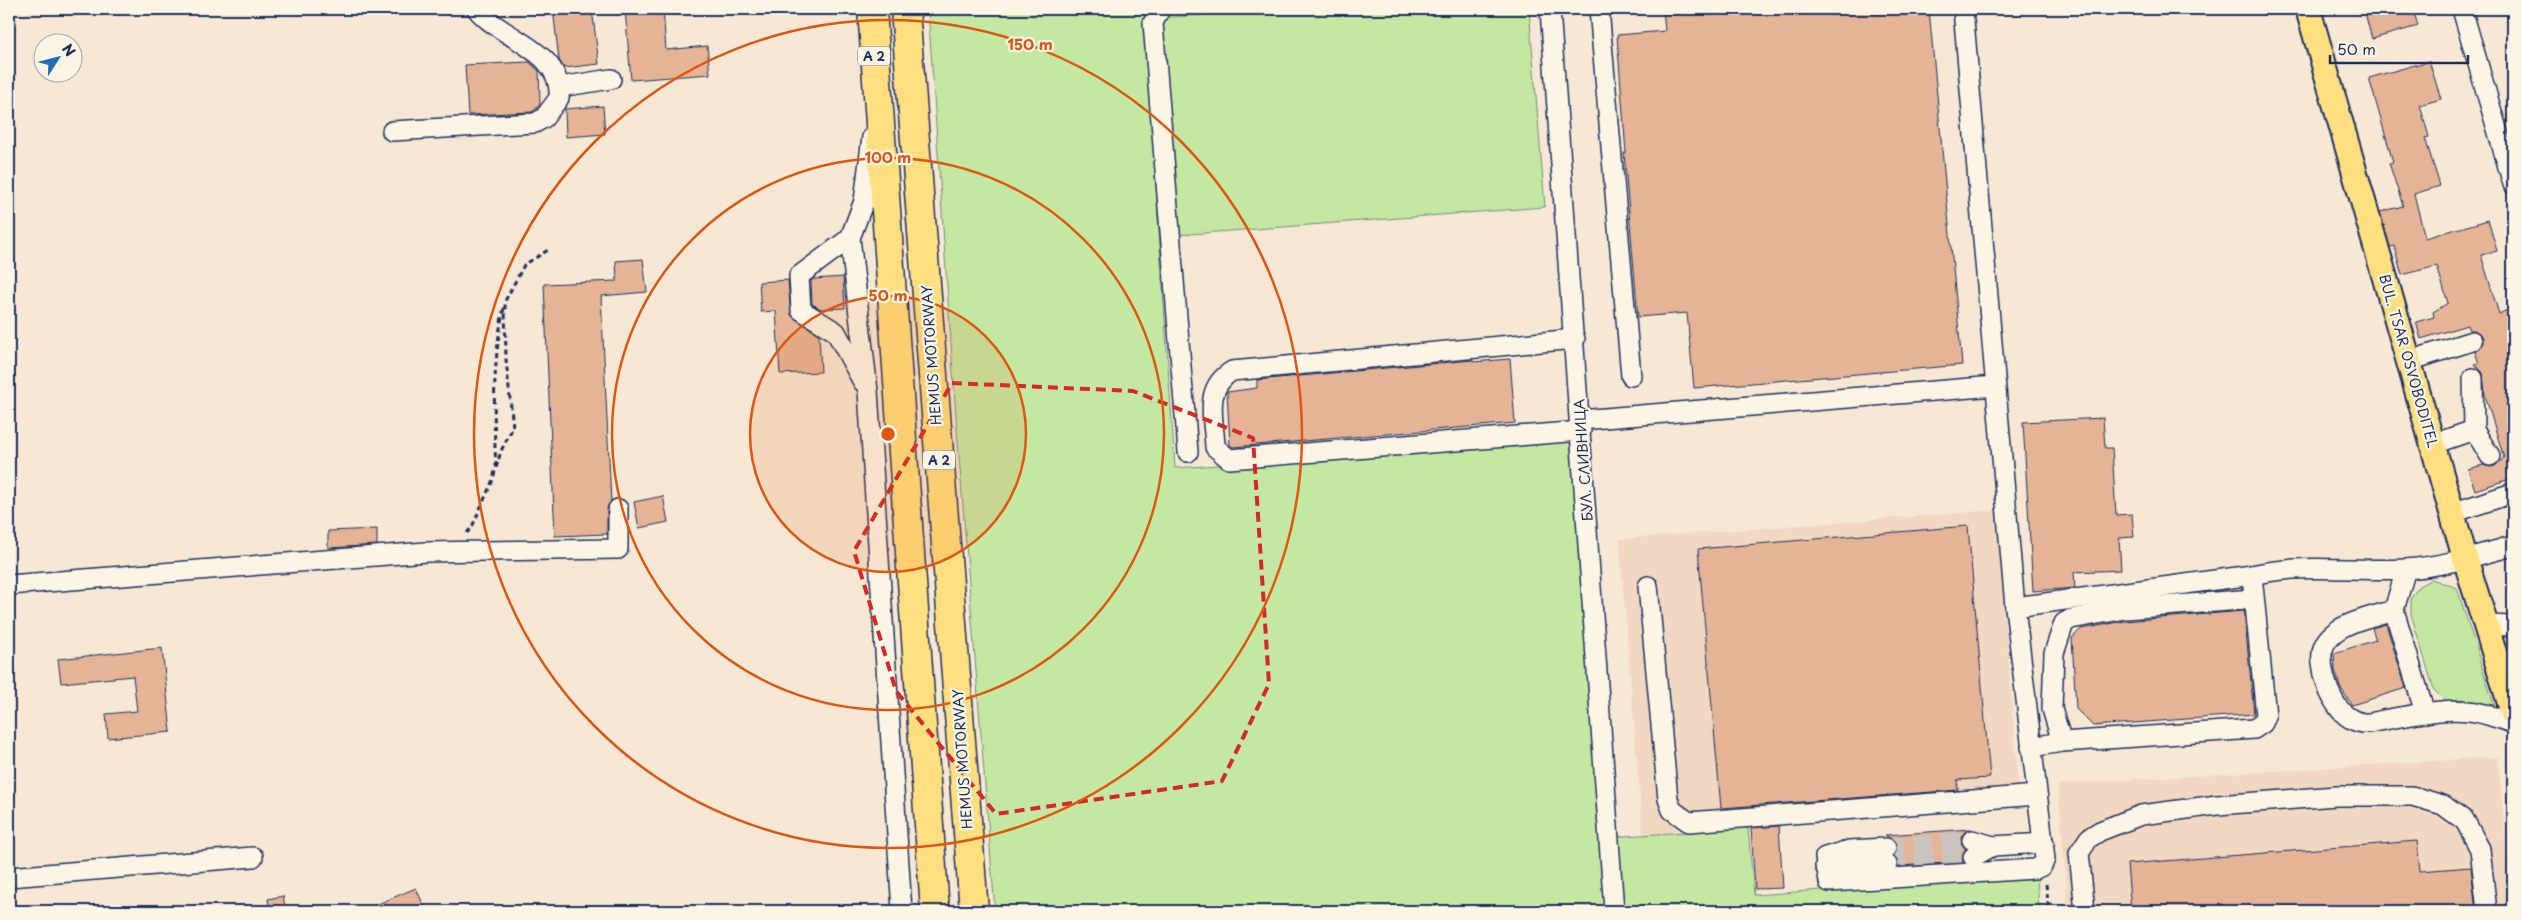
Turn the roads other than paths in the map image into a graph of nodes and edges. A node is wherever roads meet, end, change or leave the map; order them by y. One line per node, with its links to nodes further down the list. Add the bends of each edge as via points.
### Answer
1 (477, 9): 11 (street, via 486,20 541,57 558,77)
2 (872, 9): 12 (highway, A 2)
3 (905, 9): 55 (highway, HEMUS MOTORWAY / A 2)
4 (1160, 9): 26 (street, via 1152,23)
5 (1550, 9): 16 (street, БУЛ. СЛИВНИЦА)
6 (1599, 9): 19 (street)
7 (1963, 9): 21 (street)
8 (2308, 9): 18 (main road, BUL. TSAR OSVOBODITEL)
9 (2462, 9): 14 (street)
10 (611, 79): 11 (street)
11 (560, 87): 13 (street, via 556,103 544,118 535,123)
12 (877, 103): 15 (street, via 864,200); 54 (highway, A 2)
13 (392, 131)
14 (2513, 184)
15 (850, 238): 22 (street); 22 (street, via 799,276 801,310 836,332)
16 (1575, 339): 23 (street, БУЛ. СЛИВНИЦА); 23 (street, via 1232,371 1222,378 1212,394 1215,446 1229,459)
17 (2472, 342): 18 (street)
18 (2409, 361): 25 (main road, BUL. TSAR OSVOBODITEL)
19 (1631, 376)
20 (2473, 378): 24 (street)
21 (1995, 386): 23 (street); 38 (street)
22 (868, 391): 53 (street)
23 (1581, 426): 56 (street, БУЛ. СЛИВНИЦА)
24 (2474, 430): 25 (street); 27 (street)
25 (2432, 444): 30 (main road, BUL. TSAR OSVOBODITEL)
26 (1188, 452)
27 (2490, 456)
28 (2513, 493): 30 (street)
29 (618, 509): 35 (street, via 618,548 426,552)
30 (2452, 512): 32 (main road, BUL. TSAR OSVOBODITEL)
31 (2513, 546): 32 (street)
32 (2465, 558): 33 (street); 40 (main road, BUL. TSAR OSVOBODITEL)
33 (2406, 569): 34 (street, via 2275,570); 39 (street)
34 (2252, 575): 37 (street); 38 (street)
35 (9, 585)
36 (1648, 586): 47 (street, via 1668,799 1672,810 1689,822)
37 (2253, 599): 45 (street, via 2126,609 2064,623 2054,653 2052,701); 45 (street, via 2266,716 2259,726 2254,729)
38 (2015, 607): 46 (street)
39 (2394, 610): 42 (street); 42 (street, via 2336,630 2326,640 2322,662 2328,686 2341,712 2364,723)
40 (2486, 625): 41 (street); 43 (main road, BUL. TSAR OSVOBODITEL)
41 (2513, 626)
42 (2425, 713): 44 (street, via 2469,711)
43 (2513, 713)
44 (2513, 723)
45 (2062, 742): 46 (street)
46 (2032, 748): 47 (street)
47 (2037, 795): 48 (street)
48 (2044, 843): 49 (street); 50 (street, via 2045,859 2042,866 2035,869 1828,882 1825,866 1851,868)
49 (1973, 849)
50 (1886, 856)
51 (253, 857): 52 (street)
52 (9, 878)
53 (902, 911)
54 (935, 911)
55 (974, 911)
56 (1614, 911)
57 (2085, 911): 58 (street, via 2079,852 2089,838 2100,831 2141,815 2217,805 2336,796 2412,796 2443,805 2465,821 2480,848)
58 (2487, 911)

